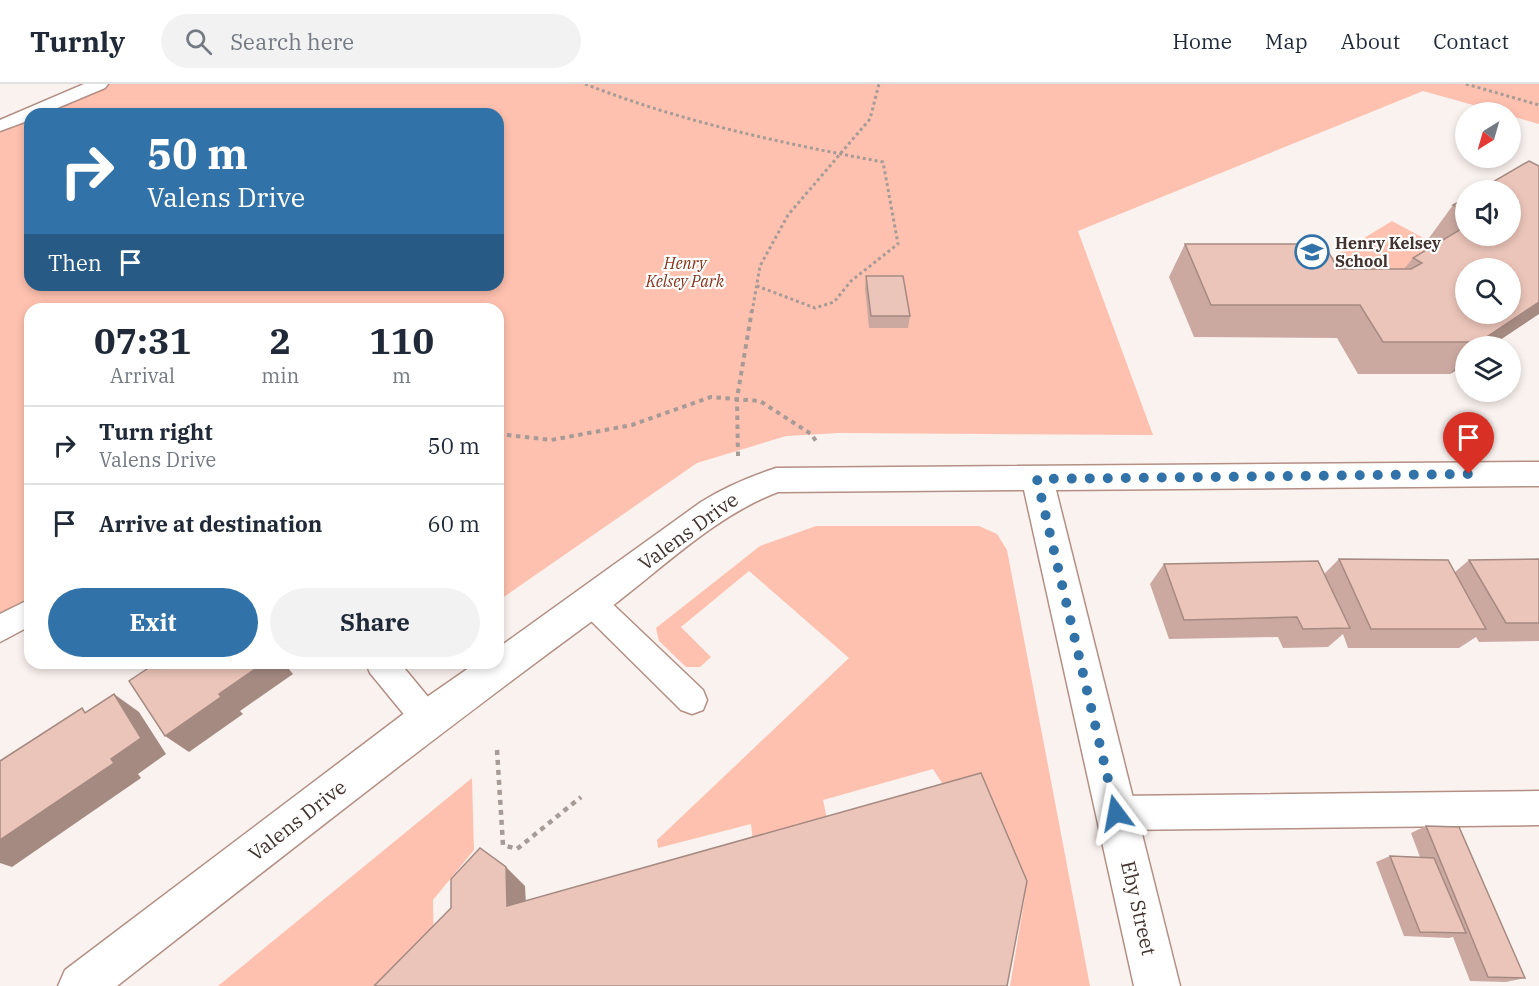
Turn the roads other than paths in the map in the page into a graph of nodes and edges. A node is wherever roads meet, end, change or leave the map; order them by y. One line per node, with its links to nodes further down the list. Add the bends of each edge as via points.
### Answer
1 (99, 84): 2 (lane)
2 (42, 108)
3 (24, 116): 4 (lane)
4 (0, 126)
5 (1539, 474): 6 (street, Valens Drive)
6 (1037, 479): 7 (street, Valens Drive, via 777,480 741,493 722,505); 16 (street, Eby Street)
7 (591, 602): 10 (street, Valens Drive); 13 (lane)
8 (24, 615): 9 (lane)
9 (0, 629)
10 (504, 664)
11 (386, 669): 14 (lane)
12 (497, 669): 14 (street, Valens Drive)
13 (692, 700)
14 (427, 719): 17 (street, Valens Drive)
15 (1539, 808): 16 (lane)
16 (1116, 813): 18 (street, Eby Street)
17 (81, 986)
18 (1157, 986)

